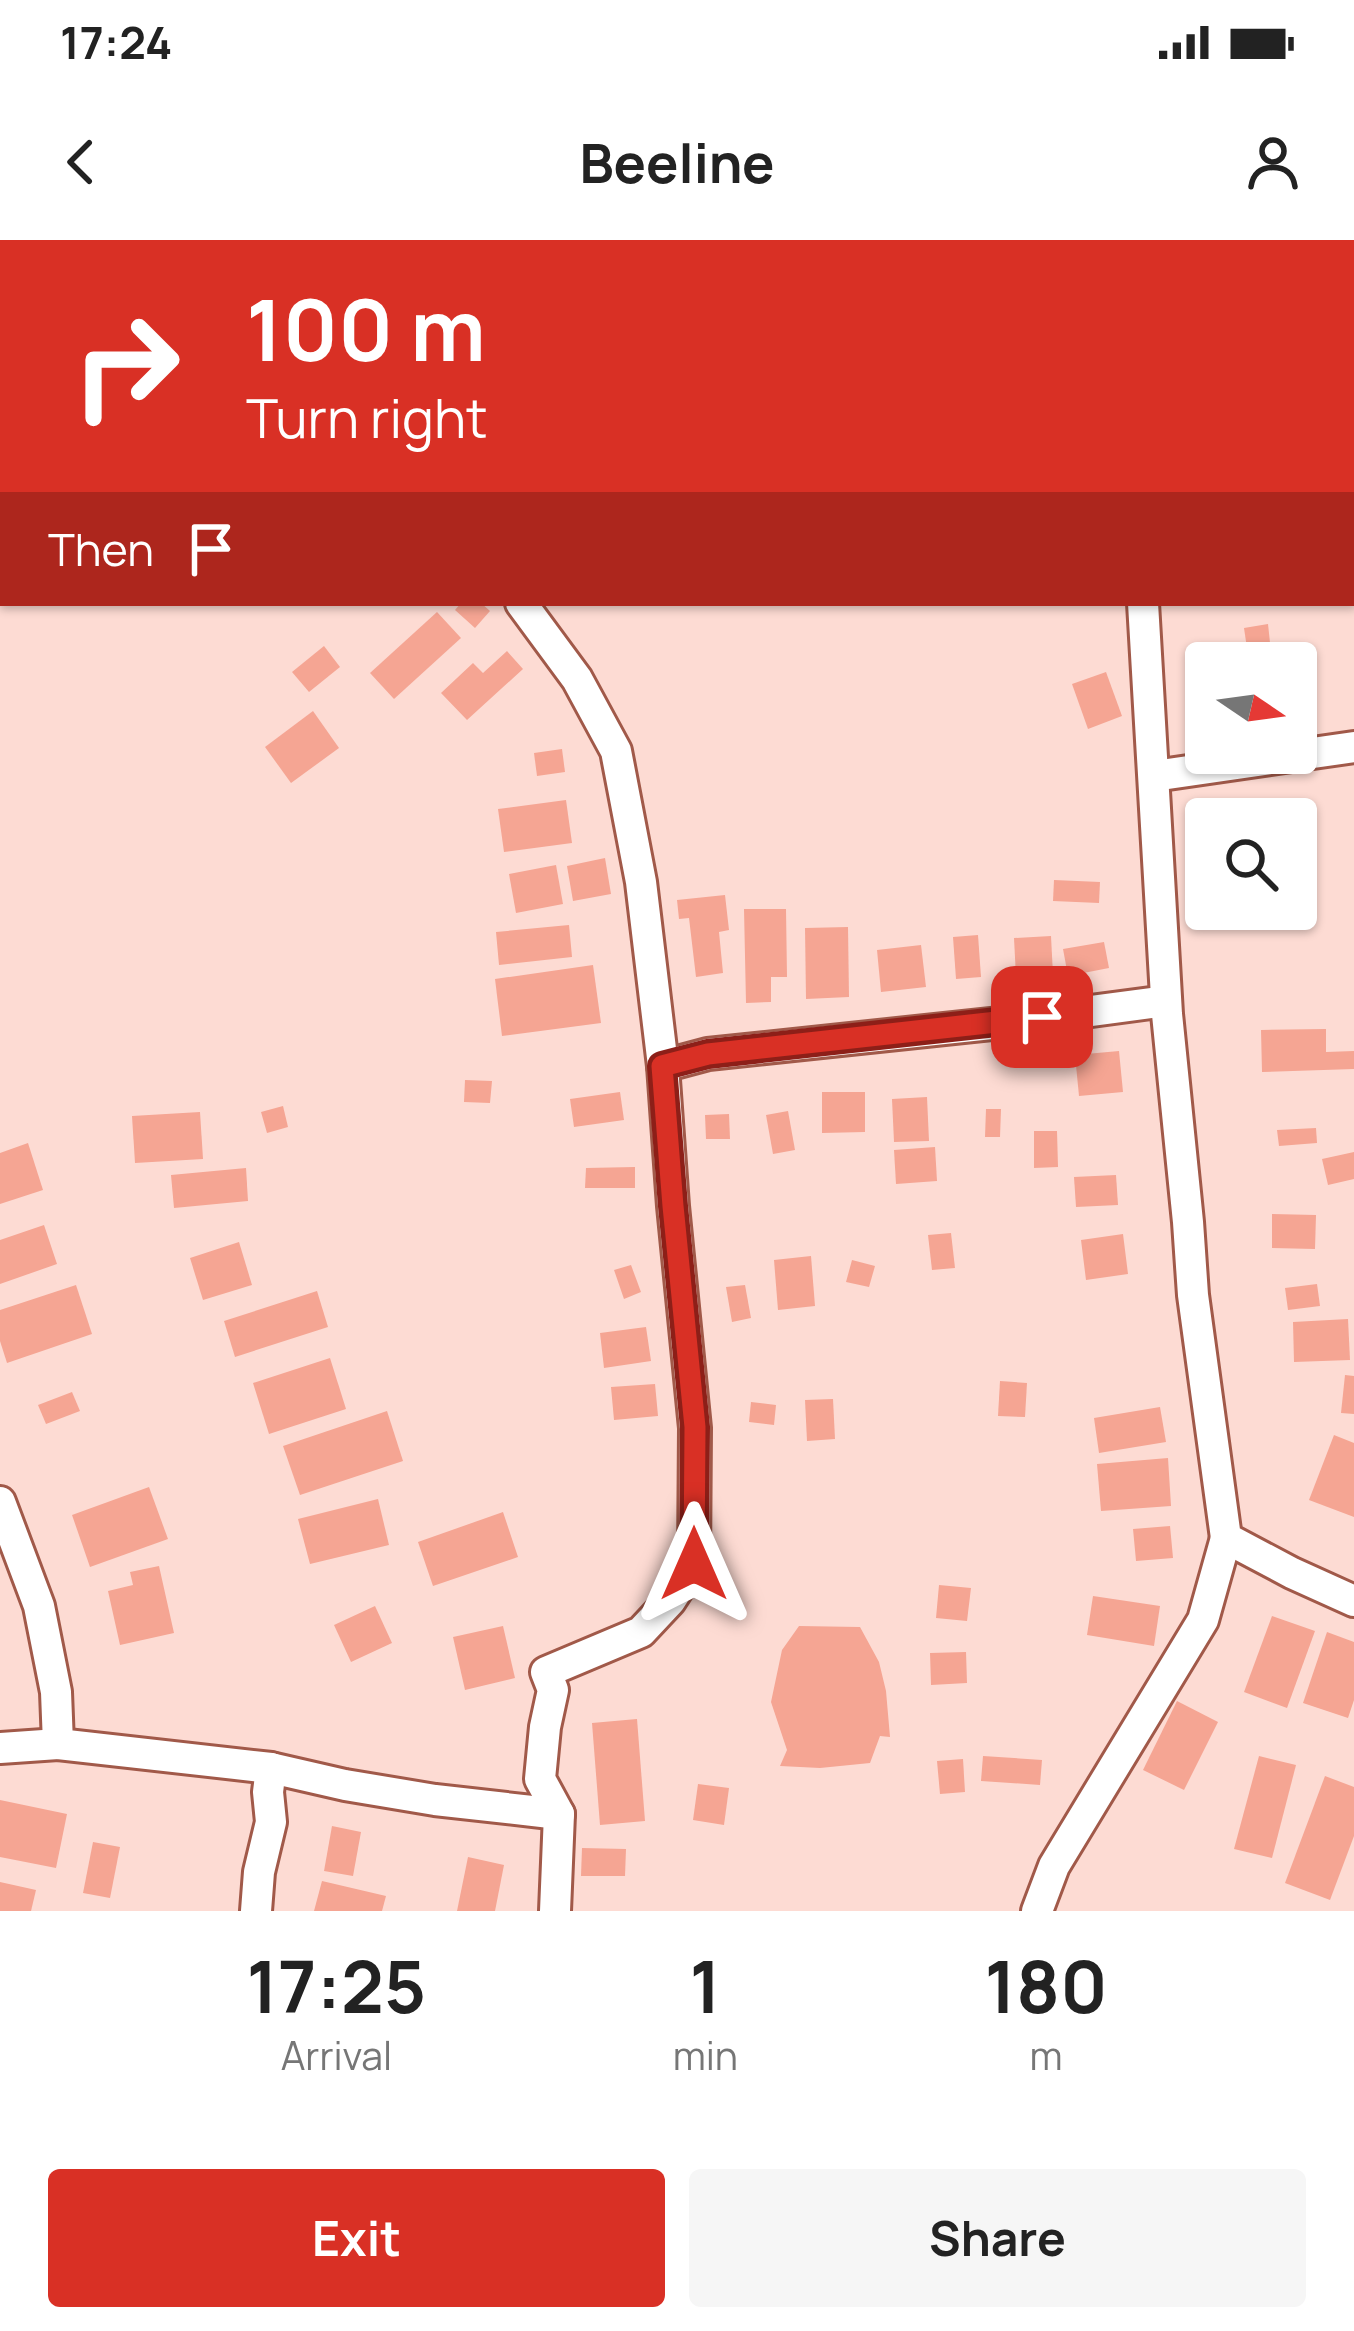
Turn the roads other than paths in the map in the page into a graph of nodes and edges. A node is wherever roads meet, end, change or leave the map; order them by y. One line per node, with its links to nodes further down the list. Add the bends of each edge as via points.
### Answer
1 (523, 606): 6 (street, via 616,751)
2 (1143, 606): 4 (street)
3 (1354, 747): 4 (street)
4 (1154, 776): 5 (street)
5 (1166, 1001): 6 (street, via 708,1054); 8 (street)
6 (662, 1066): 13 (street, via 695,1427 694,1564 641,1632 546,1672 553,1690 540,1779)
7 (0, 1502): 10 (street, via 43,1624)
8 (1226, 1538): 9 (street); 16 (street, via 1203,1620 1054,1866)
9 (1354, 1601)
10 (58, 1744): 11 (street); 12 (street)
11 (0, 1748)
12 (271, 1768): 13 (street); 14 (street)
13 (559, 1814): 15 (street)
14 (256, 1911)
15 (555, 1911)
16 (1037, 1911)

